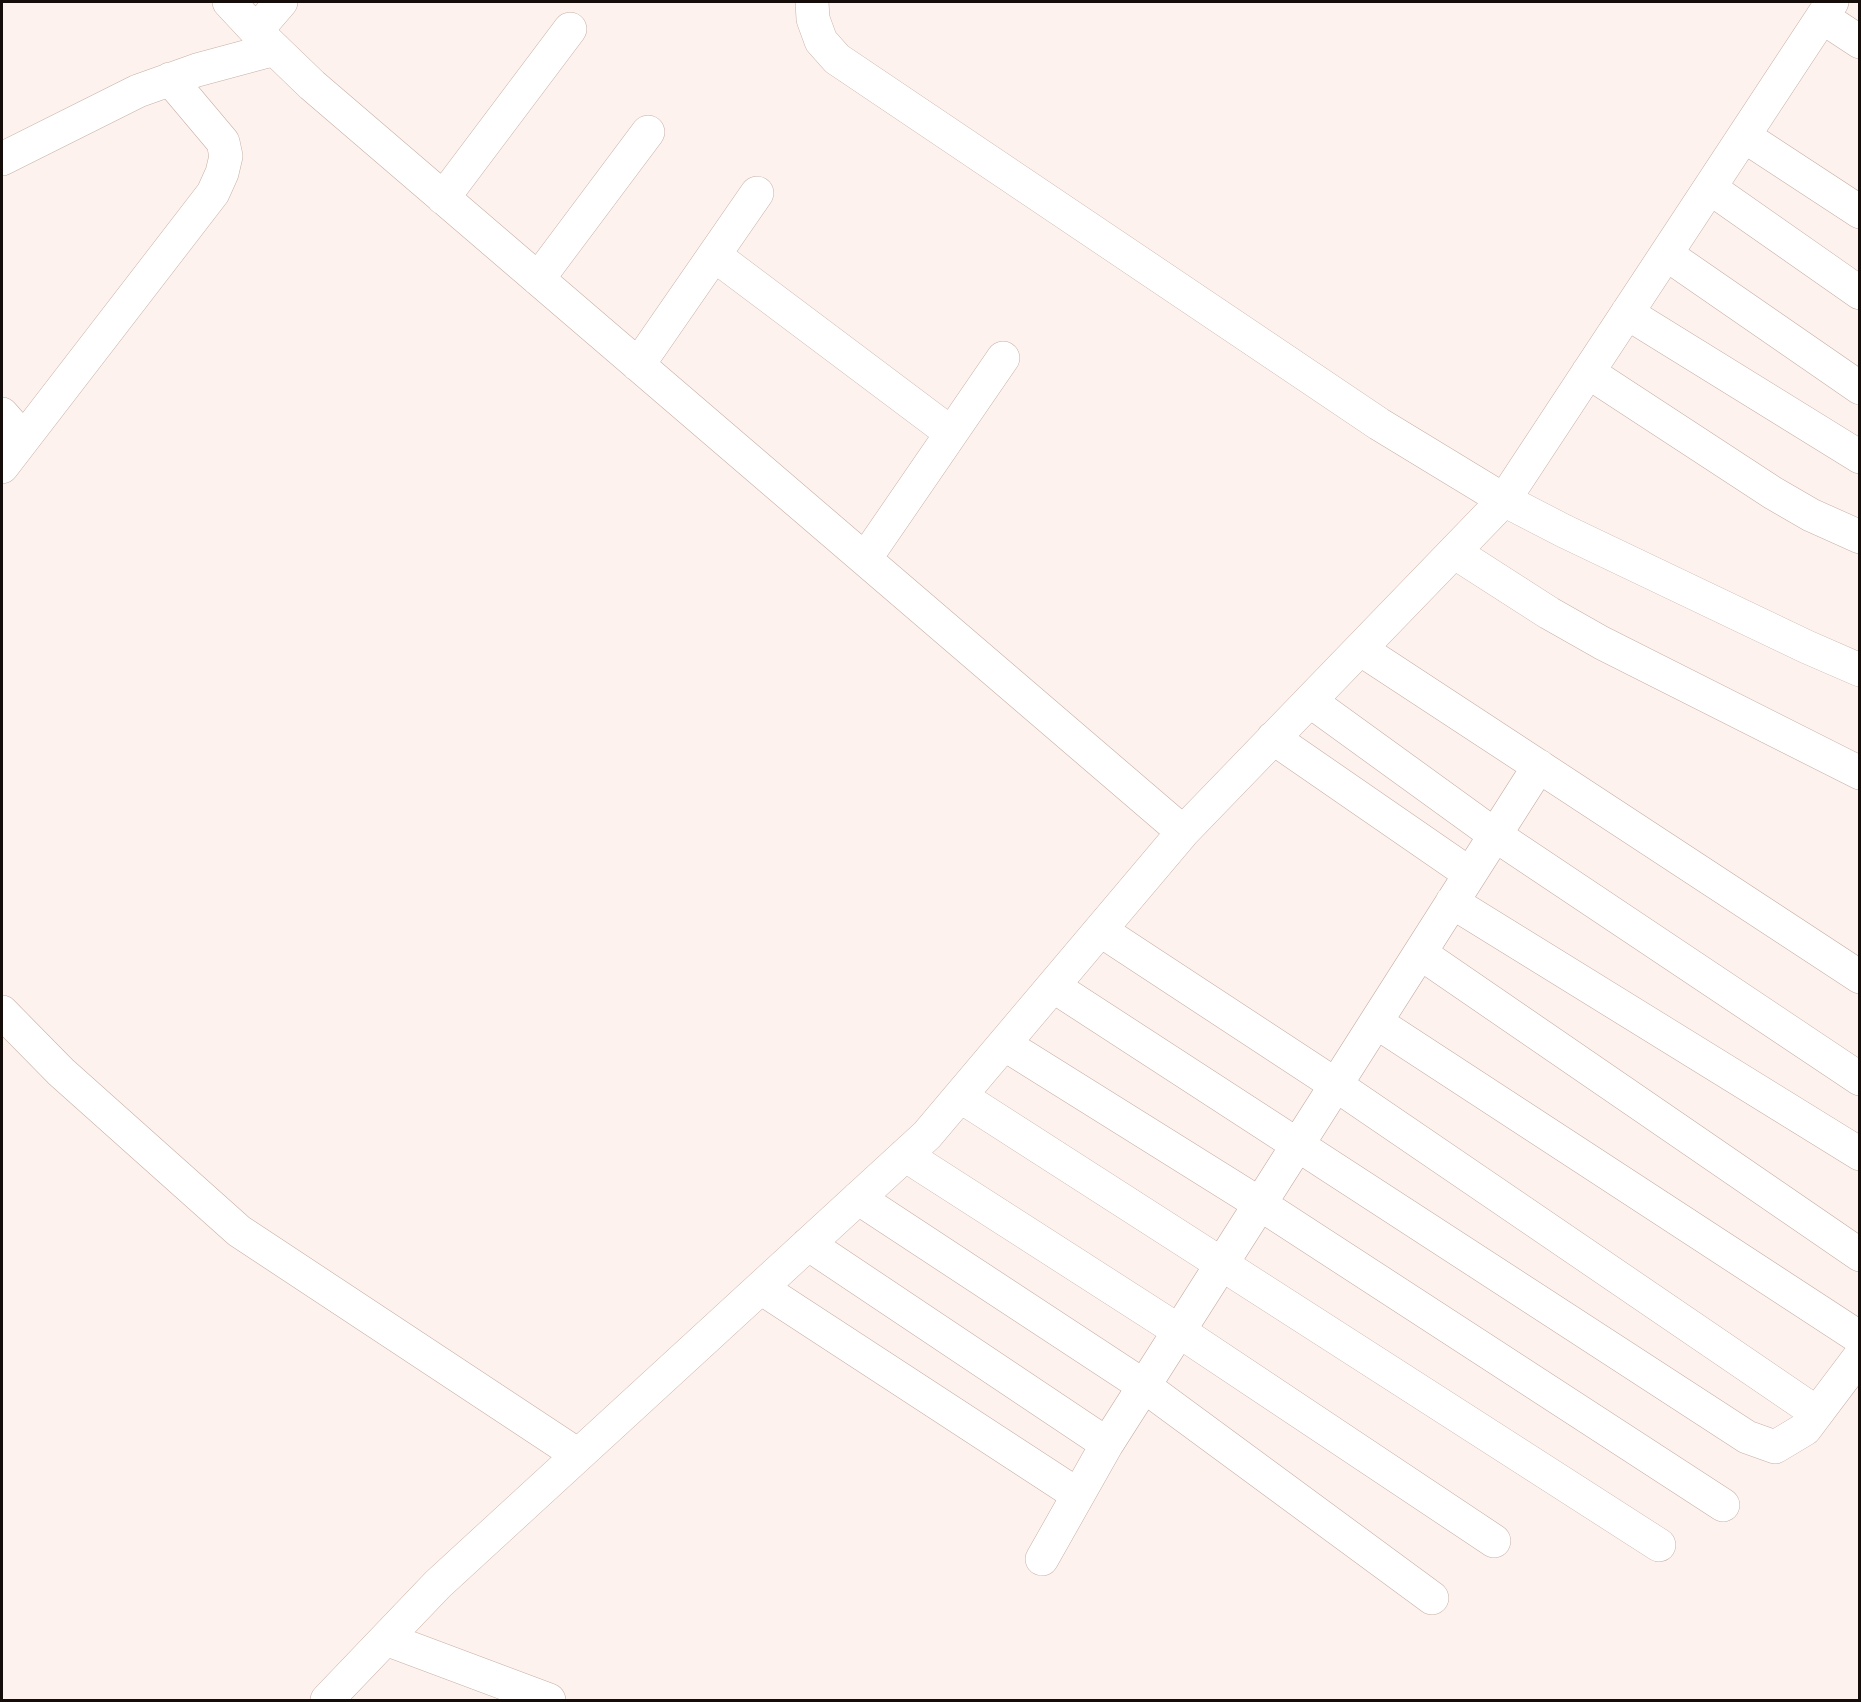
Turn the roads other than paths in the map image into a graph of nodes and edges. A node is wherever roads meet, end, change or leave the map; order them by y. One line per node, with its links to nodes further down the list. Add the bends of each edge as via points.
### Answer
1 (229, 2): 6 (street)
2 (281, 2): 6 (street)
3 (812, 2): 30 (street, via 821,40 837,59 1379,424)
4 (1827, 9): 7 (street); 10 (street)
5 (570, 29): 14 (street)
6 (266, 40): 8 (street); 14 (street)
7 (1860, 42)
8 (170, 79): 11 (street); 27 (street, via 223,142 226,156 222,173 213,193)
9 (648, 132): 18 (street)
10 (1744, 136): 12 (street); 15 (street)
11 (2, 159)
12 (1710, 188): 16 (street); 19 (street)
13 (757, 194): 17 (street)
14 (443, 198): 18 (street)
15 (1860, 212)
16 (1666, 254): 20 (street); 24 (street)
17 (714, 255): 22 (street); 26 (street)
18 (538, 279): 22 (street)
19 (1860, 293)
20 (1627, 313): 23 (street); 28 (street)
21 (1003, 358): 26 (street)
22 (638, 365): 33 (street)
23 (1588, 372): 30 (street); 31 (street, via 1773,492)
24 (1860, 388)
25 (2, 414): 27 (street)
26 (951, 434): 33 (street)
27 (23, 438): 29 (street)
28 (1860, 457)
29 (2, 467)
30 (1504, 500): 32 (street); 35 (street)
31 (1860, 537)
32 (1454, 552): 34 (street); 39 (street, via 1602,643)
33 (865, 559): 40 (street)
34 (1360, 649): 36 (street); 38 (street)
35 (1860, 670)
36 (1310, 701): 37 (street); 41 (street)
37 (1273, 738): 40 (street); 42 (street)
38 (1539, 766): 41 (street); 46 (street)
39 (1860, 773)
40 (1183, 832): 44 (street)
41 (1495, 835): 42 (street); 51 (street)
42 (1470, 874): 43 (street)
43 (1452, 902): 45 (street); 55 (street)
44 (1100, 930): 47 (street); 52 (street)
45 (1420, 953): 49 (street); 60 (street)
46 (1860, 977)
47 (1053, 986): 50 (street); 54 (street)
48 (2, 1012): 69 (street, via 61,1072 239,1231)
49 (1376, 1022): 52 (street); 64 (street)
50 (1004, 1044): 53 (street); 58 (street)
51 (1860, 1079)
52 (1336, 1085): 54 (street); 67 (street)
53 (960, 1096): 56 (street); 61 (street)
54 (1297, 1146): 58 (street); 67 (street, via 1747,1437 1775,1447 1805,1429)
55 (1860, 1154)
56 (905, 1155): 57 (street); 63 (street)
57 (858, 1198): 59 (street); 66 (street)
58 (1260, 1204): 61 (street); 71 (street)
59 (808, 1244): 62 (street); 68 (street)
60 (1860, 1255)
61 (1221, 1265): 63 (street); 73 (street)
62 (761, 1288): 69 (street); 70 (street)
63 (1179, 1331): 66 (street); 72 (street)
64 (1860, 1338)
65 (1860, 1356): 67 (street)
66 (1144, 1386): 68 (street); 75 (street)
67 (1817, 1413)
68 (1107, 1444): 70 (street)
69 (578, 1455): 76 (street, via 438,1584)
70 (1078, 1495): 74 (street)
71 (1723, 1505)
72 (1494, 1541)
73 (1659, 1545)
74 (1042, 1559)
75 (1432, 1598)
76 (386, 1639): 77 (street); 78 (street)
77 (327, 1701)
78 (549, 1701)

